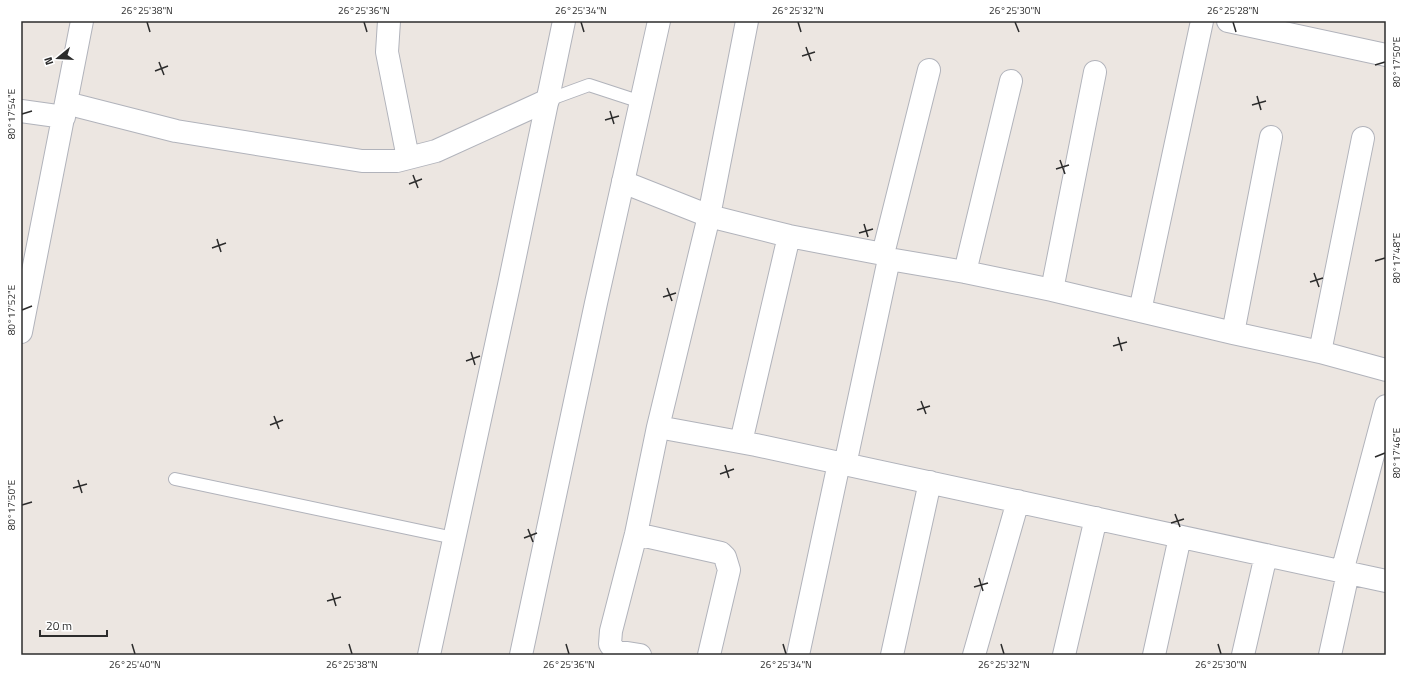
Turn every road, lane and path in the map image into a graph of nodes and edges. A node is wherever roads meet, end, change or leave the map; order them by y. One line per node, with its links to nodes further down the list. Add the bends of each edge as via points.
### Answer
1 (82, 21): 14 (street)
2 (389, 21): 18 (street, via 386,52)
3 (564, 21): 12 (street)
4 (659, 21): 13 (street)
5 (747, 21): 20 (street)
6 (1202, 21): 26 (street)
7 (1228, 21): 8 (street)
8 (1386, 55)
9 (929, 70): 22 (street)
10 (1095, 72): 24 (street)
11 (1011, 80): 23 (street)
12 (548, 100): 13 (lane, via 589,86); 18 (street, via 436,151); 41 (street)
13 (641, 102): 19 (street)
14 (65, 110): 15 (street); 18 (street, via 362,162 397,161); 25 (street)
15 (21, 111)
16 (1271, 137): 28 (street)
17 (1363, 138): 29 (street)
18 (408, 158)
19 (623, 182): 20 (street); 46 (street)
20 (709, 216): 21 (street); 32 (street)
21 (789, 236): 22 (street); 33 (street)
22 (886, 257): 23 (street); 34 (street)
23 (965, 272): 24 (street)
24 (1052, 290): 26 (street)
25 (25, 294): 27 (street)
26 (1140, 311): 28 (street)
27 (21, 332)
28 (1233, 333): 29 (street)
29 (1320, 352): 30 (street)
30 (1386, 370)
31 (1386, 406): 43 (street)
32 (658, 427): 33 (street); 39 (street)
33 (741, 442): 34 (street)
34 (842, 464): 36 (street); 49 (street)
35 (175, 479): 41 (lane)
36 (930, 482): 37 (street); 50 (street)
37 (1018, 502): 38 (street); 51 (street)
38 (1096, 518): 40 (street); 52 (street)
39 (636, 534): 47 (street, via 611,631 610,644 615,651); 48 (street, via 721,553 725,557 729,570)
40 (1180, 536): 42 (street); 53 (street)
41 (454, 538): 45 (street)
42 (1266, 555): 43 (street); 54 (street)
43 (1345, 572): 44 (street); 55 (street)
44 (1386, 581)
45 (428, 655)
46 (520, 655)
47 (640, 655)
48 (709, 655)
49 (798, 655)
50 (892, 655)
51 (974, 655)
52 (1064, 655)
53 (1154, 655)
54 (1243, 655)
55 (1330, 655)

